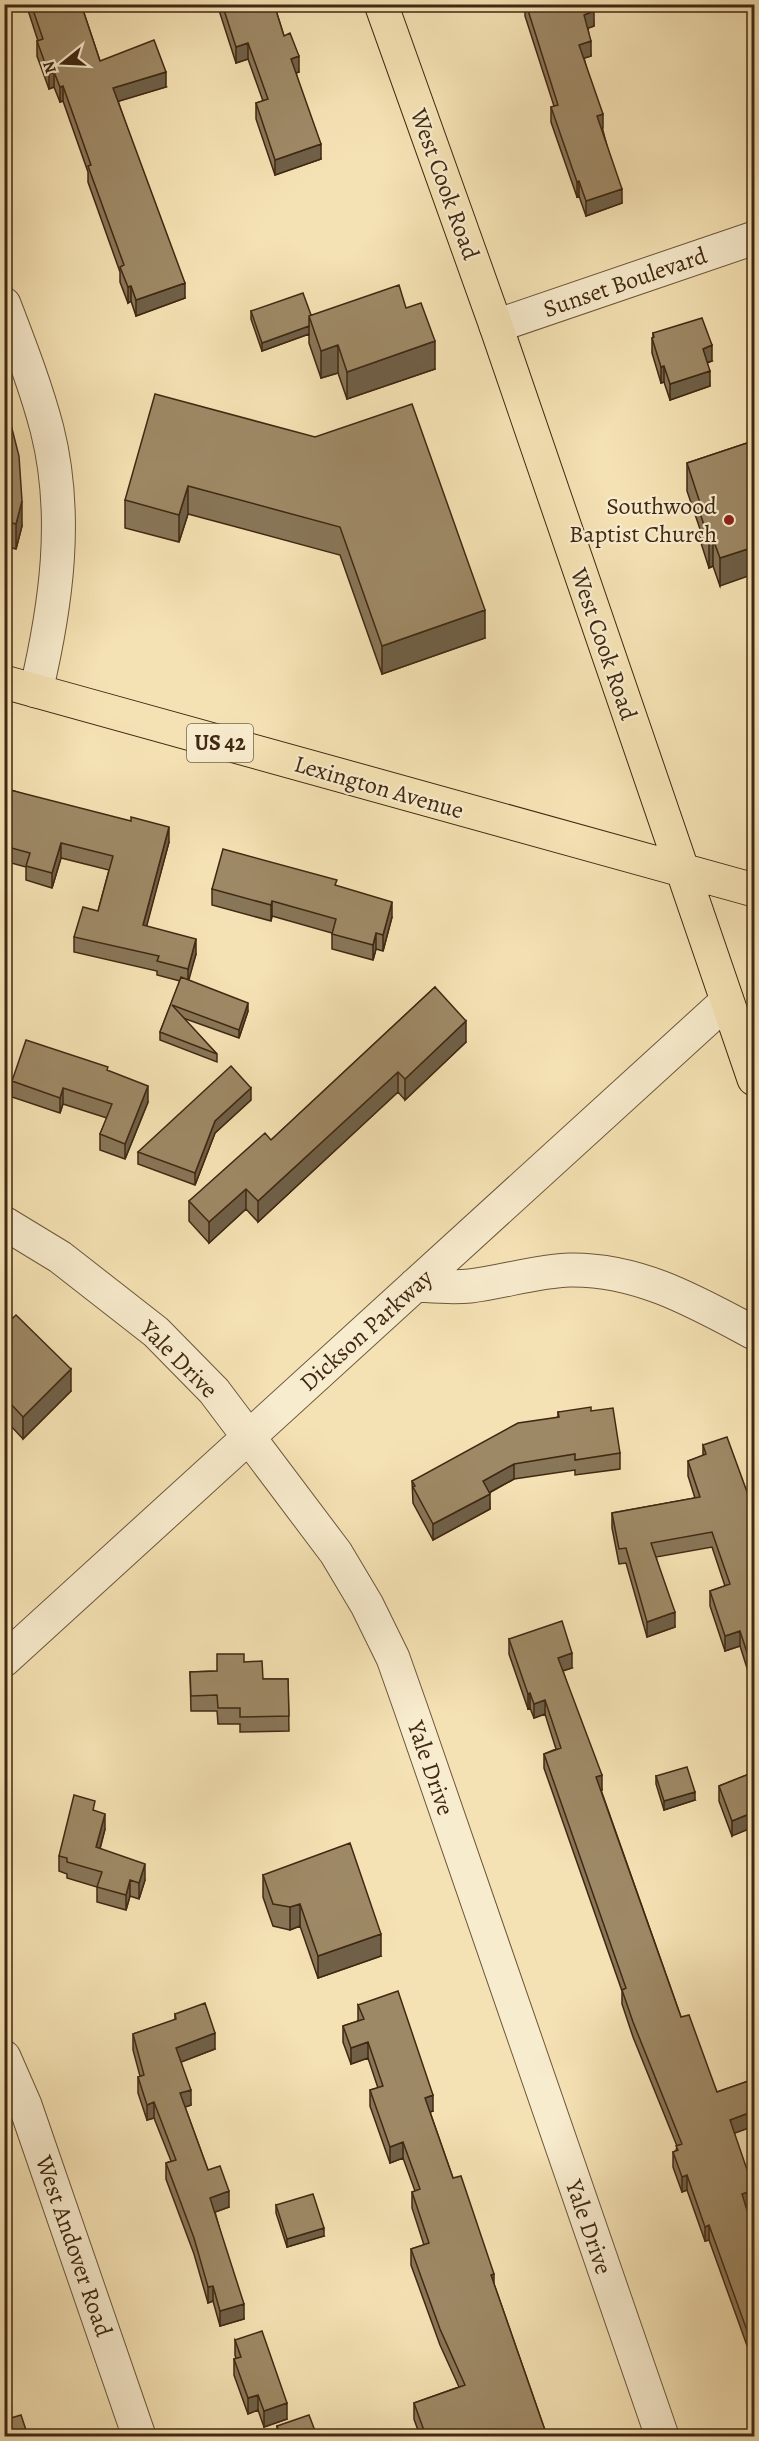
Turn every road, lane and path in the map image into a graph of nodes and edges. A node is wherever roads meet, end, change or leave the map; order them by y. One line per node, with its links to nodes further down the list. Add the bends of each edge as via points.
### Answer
1 (381, 4): 4 (main road, West Cook Road)
2 (754, 238): 4 (street, Sunset Boulevard)
3 (4, 304): 6 (street, via 48,431 58,529 52,622)
4 (496, 326): 7 (main road, West Cook Road)
5 (4, 682): 6 (main road, Lexington Avenue / US 42)
6 (36, 691): 7 (main road, Lexington Avenue / US 42)
7 (681, 869): 8 (main road, Lexington Avenue / US 42); 9 (main road, West Cook Road)
8 (754, 890)
9 (727, 1000): 10 (main road, West Cook Road); 12 (street, Dickson Parkway)
10 (754, 1079)
11 (4, 1223): 14 (street, Yale Drive, via 60,1257 156,1332 213,1391)
12 (415, 1285): 13 (street, via 468,1286 569,1270 615,1273 654,1283 703,1304); 14 (street, Dickson Parkway)
13 (754, 1333)
14 (247, 1437): 15 (street, Dickson Parkway); 18 (street, Yale Drive, via 336,1553 393,1658)
15 (4, 1660)
16 (4, 2057): 17 (street, West Andover Road, via 26,2105)
17 (139, 2436)
18 (662, 2436)

